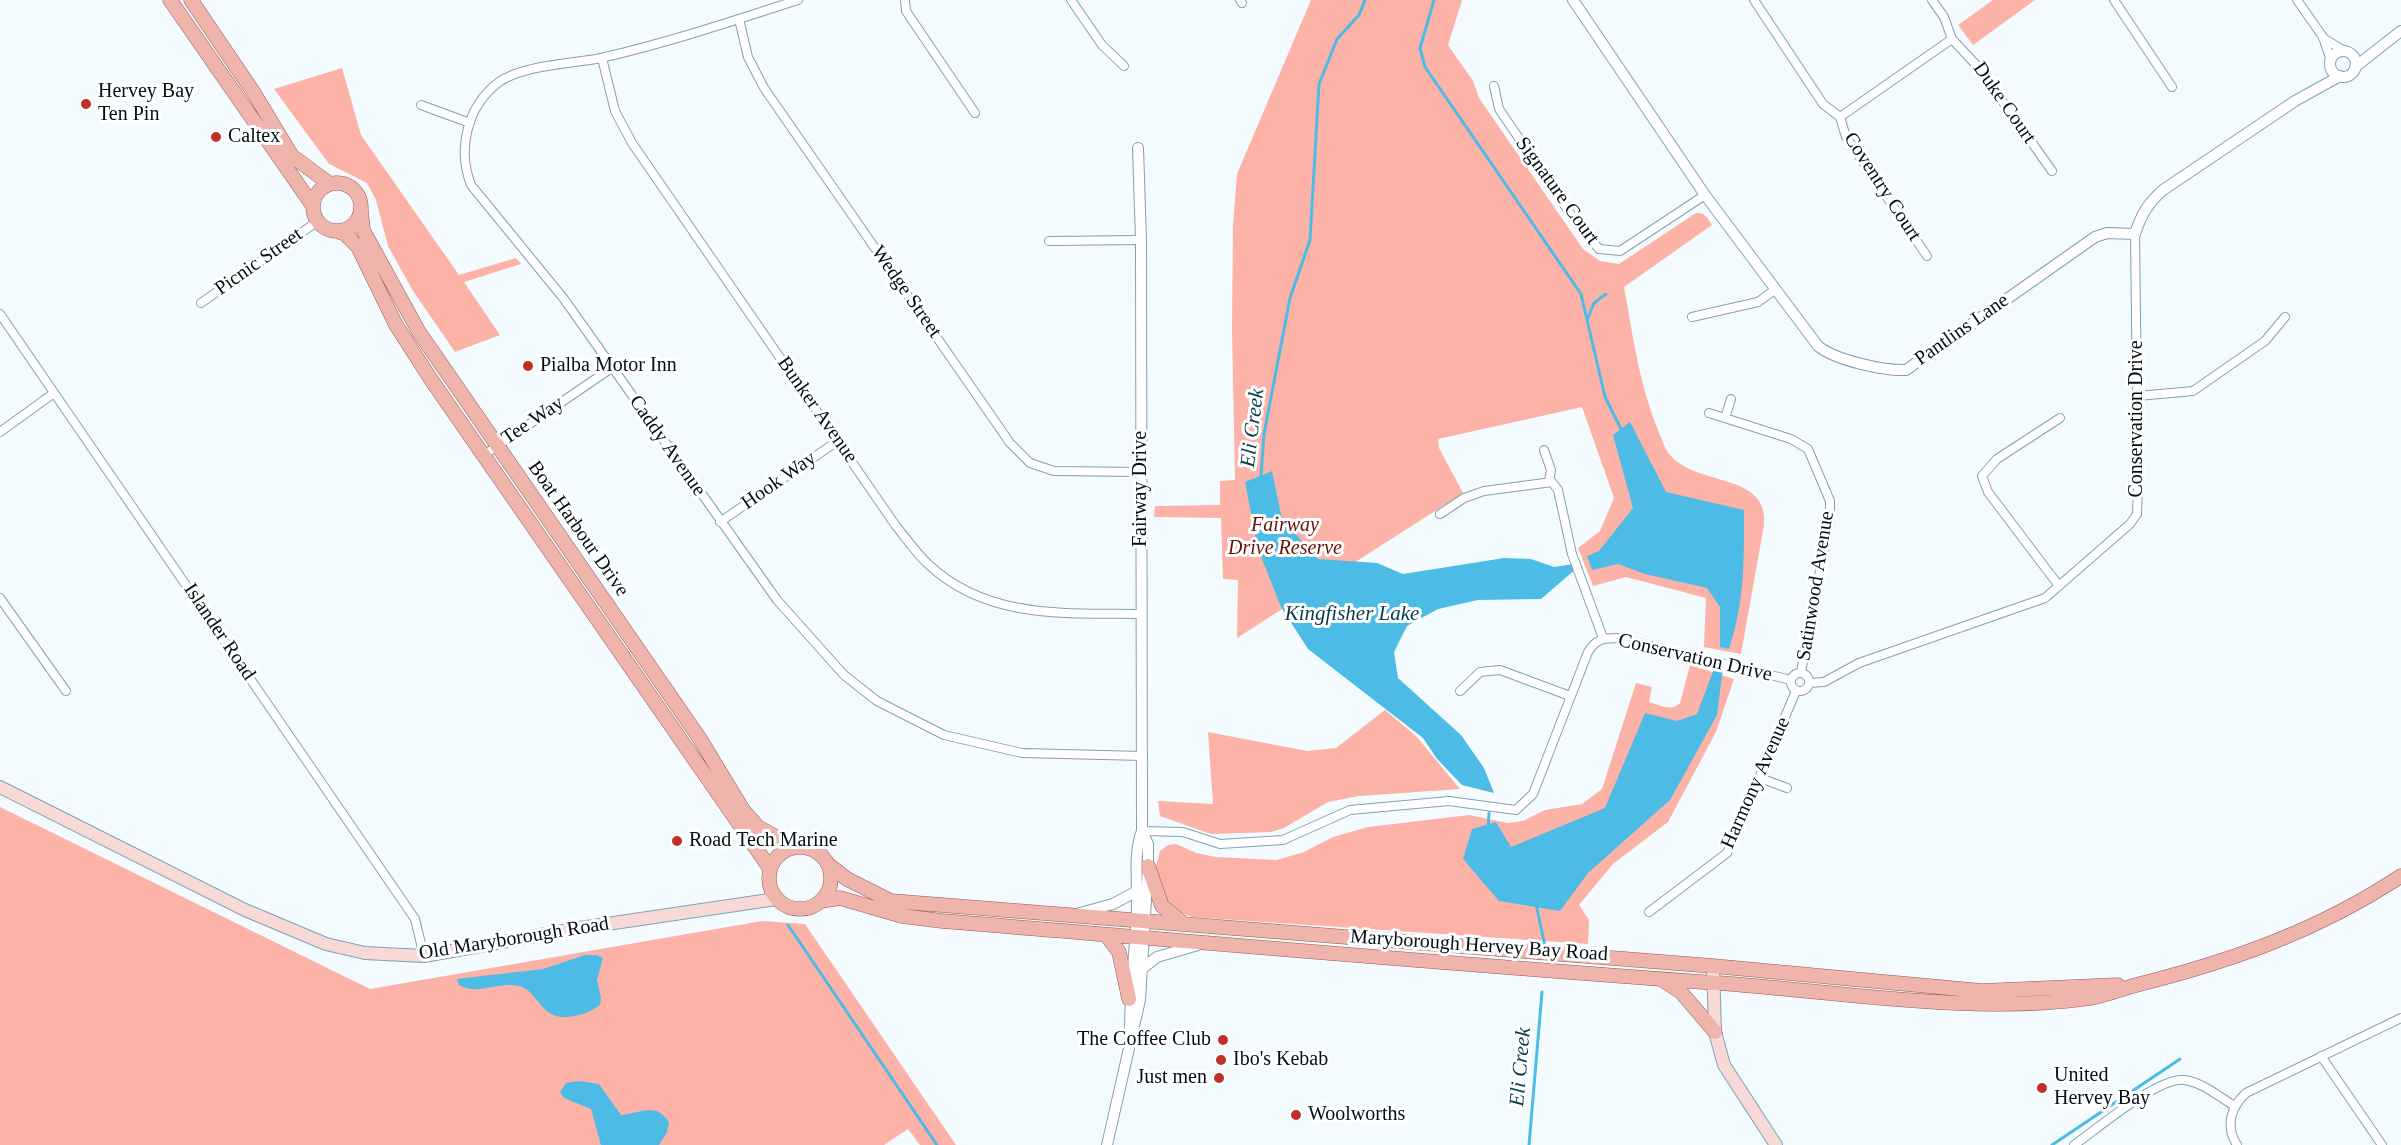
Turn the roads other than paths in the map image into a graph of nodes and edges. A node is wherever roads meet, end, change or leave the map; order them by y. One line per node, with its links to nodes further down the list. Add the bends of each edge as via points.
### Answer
1 (191, 0): 31 (main road, via 292,156)
2 (798, 0): 11 (street, Caddy Avenue)
3 (905, 0): 26 (street, via 906,11)
4 (1071, 0): 19 (street, via 1102,45)
5 (1573, 0): 32 (street, Pantlins Lane)
6 (1754, 0): 27 (street, via 1823,104)
7 (1932, 0): 14 (street)
8 (2114, 0): 23 (street)
9 (2297, 0): 13 (street)
10 (172, 2): 33 (main road)
11 (739, 19): 17 (street, Caddy Avenue); 58 (street, Wedge Street, via 748,57 764,88 1010,443 1030,463 1054,471)
12 (2401, 32): 15 (street)
13 (2323, 37): 16 (street); 18 (street)
14 (1952, 39): 27 (street); 30 (street, Duke Court, via 1975,63)
15 (2376, 49): 16 (street); 20 (street)
16 (2348, 53): 18 (street, via 2338,52); 20 (street, via 2355,60)
17 (602, 58): 28 (street, Caddy Avenue, via 519,73 500,82 480,101); 54 (street, Bunker Avenue, via 615,111 632,143)
18 (2330, 63): 21 (street, via 2333,72); 24 (street)
19 (1124, 66)
20 (2355, 68): 21 (street, via 2348,76)
21 (2340, 76): 24 (street)
22 (1494, 86): 32 (street, Signature Court, via 1504,118 1599,249 1620,251)
23 (2172, 87)
24 (2316, 88): 37 (street, via 2163,190 2140,217)
25 (421, 105): 28 (street)
26 (975, 113)
27 (1840, 117): 40 (street, Coventry Court, via 1846,137)
28 (470, 123): 46 (street, Caddy Avenue, via 464,162 471,185 564,299)
29 (1138, 148): 38 (street, Fairway Drive)
30 (2052, 171)
31 (330, 184): 33 (main road, via 320,191); 34 (main road, via 350,187)
32 (1705, 195): 41 (street, Pantlins Lane)
33 (314, 206): 35 (main road)
34 (361, 210): 36 (main road, via 353,225); 55 (main road, Boat Harbour Drive, via 363,230 419,332)
35 (318, 221): 36 (main road); 42 (street, Picnic Street)
36 (337, 231): 57 (main road, Boat Harbour Drive, via 358,247 396,325)
37 (2135, 234): 41 (street, Pantlins Lane, via 2107,233 2095,237 1906,370 1825,352); 48 (street, Conservation Drive)
38 (1141, 240): 39 (street); 58 (street, Fairway Drive)
39 (1049, 241)
40 (1927, 256)
41 (1776, 289): 44 (street, via 1758,302)
42 (201, 303)
43 (0, 314): 47 (street, Islander Road)
44 (1692, 317)
45 (2285, 317): 48 (street, via 2265,341 2193,392)
46 (613, 367): 55 (street, Tee Way); 61 (street, Caddy Avenue)
47 (54, 393): 53 (street); 93 (street, Islander Road, via 415,919)
48 (2138, 396): 62 (street, Conservation Drive, via 2137,514)
49 (1731, 399): 51 (street)
50 (1709, 413): 51 (street, Satinwood Avenue)
51 (1725, 418): 66 (street, Satinwood Avenue, via 1808,449 1830,501)
52 (2060, 418): 62 (street, via 1997,459 1982,476 1988,492)
53 (0, 432)
54 (839, 440): 61 (street, Hook Way); 64 (street, Bunker Avenue, via 896,526 928,564 961,588 1007,608)
55 (497, 445): 57 (street, Tee Way); 78 (main road, Boat Harbour Drive, via 700,739 742,810 758,827)
56 (1544, 450): 59 (street, via 1551,470)
57 (483, 455): 81 (main road, Boat Harbour Drive)
58 (1140, 472): 64 (street, Fairway Drive)
59 (1549, 481): 60 (street, via 1484,491 1464,498); 65 (street, via 1558,490 1572,554)
60 (1440, 514)
61 (720, 522): 73 (street, Caddy Avenue, via 777,600 844,675 877,701 944,735 1022,753)
62 (2059, 586): 68 (street, Conservation Drive, via 2045,598 2012,611 1866,661 1824,682)
63 (0, 598): 69 (street)
64 (1141, 614): 73 (street, Fairway Drive)
65 (1603, 638): 67 (street, Conservation Drive, via 1618,638); 72 (street, Conservation Drive, via 1588,652)
66 (1801, 672): 67 (street); 68 (street)
67 (1791, 680): 71 (street)
68 (1809, 684): 71 (street)
69 (66, 691)
70 (1460, 691): 72 (street, via 1480,672 1500,670)
71 (1796, 691): 74 (street, Harmony Avenue)
72 (1570, 696): 77 (street, Conservation Drive, via 1533,794 1516,810 1449,801 1350,810 1282,840 1262,842 1220,844 1183,832)
73 (1143, 756): 77 (street, Fairway Drive)
74 (1760, 778): 76 (street); 86 (street, Harmony Avenue, via 1727,853)
75 (0, 787): 93 (main road, Old Maryborough Road, via 245,910 326,944 365,953)
76 (1787, 788)
77 (1142, 831): 80 (street, Fairway Drive, via 1148,844); 83 (street, Fairway Drive, via 1137,843)
78 (793, 846): 79 (main road, via 806,846); 81 (main road, via 778,854)
79 (829, 865): 85 (main road, via 831,885); 87 (main road, Maryborough Hervey Bay Road, via 847,879 891,901)
80 (1148, 866): 88 (street, Fairway Drive); 89 (main road, via 1162,906)
81 (769, 867): 84 (main road, via 769,886)
82 (2401, 876): 98 (main road, Maryborough Hervey Bay Road, via 2327,919 2258,950)
83 (1137, 891): 87 (street, via 1113,904); 88 (street, Fairway Drive)
84 (776, 898): 85 (main road, via 791,908 807,909); 93 (main road, Old Maryborough Road)
85 (821, 901): 90 (main road, Maryborough Hervey Bay Road, via 840,898 902,916)
86 (1649, 912)
87 (1080, 914): 88 (main road, Maryborough Hervey Bay Road)
88 (1141, 920): 89 (main road, Maryborough Hervey Bay Road); 91 (street, Fairway Drive)
89 (1184, 924): 94 (main road, Maryborough Hervey Bay Road)
90 (1106, 934): 91 (main road, Maryborough Hervey Bay Road); 99 (main road, via 1119,952)
91 (1140, 937): 92 (main road, Maryborough Hervey Bay Road); 95 (street); 99 (street)
92 (1204, 943): 95 (street, via 1156,957); 96 (main road, Maryborough Hervey Bay Road)
93 (424, 956)
94 (1713, 966): 97 (main road); 98 (main road, Maryborough Hervey Bay Road, via 1982,991)
95 (1143, 968): 102 (street)
96 (1662, 980): 97 (main road, Maryborough Hervey Bay Road); 101 (main road, via 1688,999)
97 (1713, 982): 98 (main road, Maryborough Hervey Bay Road, via 1982,1002 2093,998); 101 (main road)
98 (2136, 985)
99 (1129, 999): 102 (street)
100 (2401, 1018): 103 (street)
101 (1715, 1032): 107 (main road, via 1724,1065)
102 (1130, 1043): 106 (street)
103 (2321, 1056): 104 (street, via 2246,1093); 109 (street)
104 (2233, 1105): 105 (street, via 2182,1080 2160,1085); 108 (street, via 2230,1121)
105 (2077, 1144)
106 (1107, 1145)
107 (1776, 1145)
108 (2237, 1145)
109 (2382, 1145)

